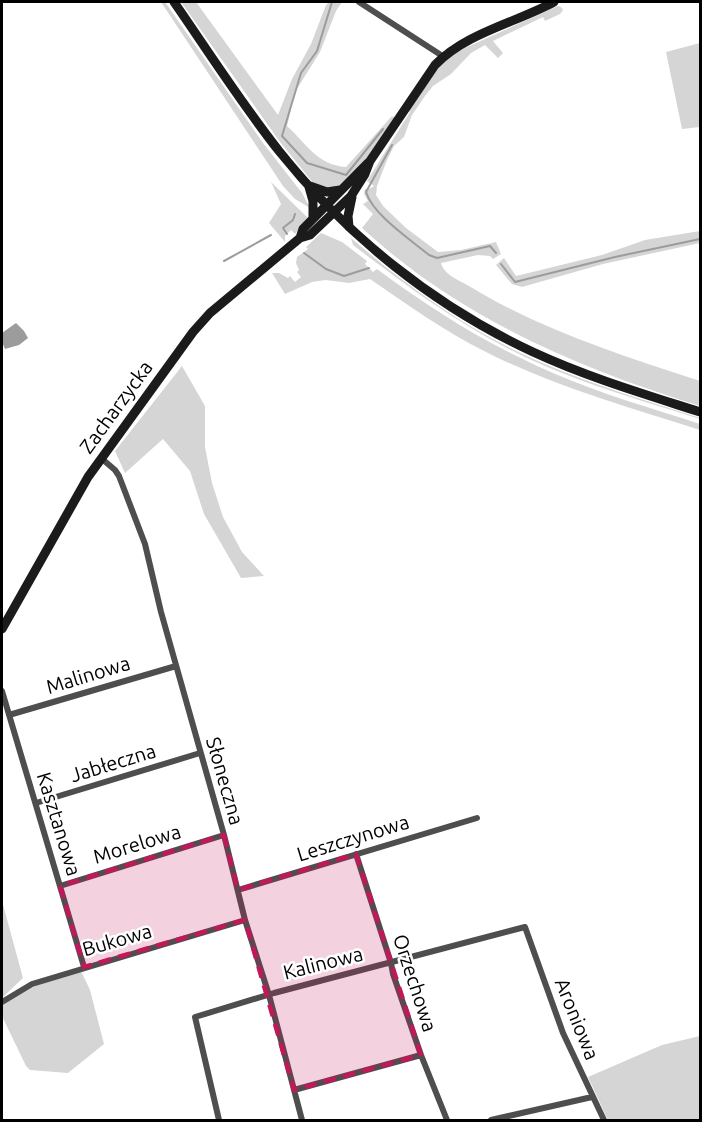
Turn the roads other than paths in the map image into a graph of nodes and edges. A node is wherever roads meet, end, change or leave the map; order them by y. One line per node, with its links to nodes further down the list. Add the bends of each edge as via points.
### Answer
1 (174, 2): 6 (street, via 263,130)
2 (359, 2): 4 (street)
3 (554, 2): 4 (street, Zacharzycka, via 465,43)
4 (444, 57): 5 (street, Zacharzycka)
5 (370, 161): 7 (street, Zacharzycka); 8 (street, Zacharzycka)
6 (308, 185): 7 (street, via 327,192); 9 (street); 10 (street)
7 (341, 190): 9 (street, Zacharzycka)
8 (353, 194): 9 (street, Zacharzycka); 11 (street)
9 (330, 209): 10 (street, Zacharzycka); 11 (street); 12 (street, Zacharzycka, via 310,235)
10 (314, 218): 12 (street, Zacharzycka)
11 (349, 227): 13 (street, via 422,288 508,340 573,369)
12 (300, 238): 14 (street, Zacharzycka, via 210,313)
13 (700, 412)
14 (101, 458): 15 (street, Zacharzycka); 16 (street, Słoneczna, via 116,470 124,485 145,544)
15 (2, 629)
16 (176, 666): 18 (street, Malinowa); 19 (street, Słoneczna)
17 (2, 692): 18 (street, Kasztanowa)
18 (9, 715): 20 (street, Kasztanowa)
19 (200, 753): 20 (street, Jabłeczna); 22 (street, Słoneczna)
20 (36, 803): 24 (street, Kasztanowa)
21 (477, 818): 23 (street, Leszczynowa)
22 (224, 835): 24 (street, Morelowa); 25 (street, Słoneczna)
23 (356, 854): 25 (street, Leszczynowa); 28 (street, Orzechowa)
24 (60, 886): 29 (street, Kasztanowa)
25 (238, 890): 26 (street, Słoneczna)
26 (245, 920): 29 (street, Bukowa); 30 (street, Słoneczna)
27 (525, 927): 28 (street, Kalinowa); 34 (street, Aroniowa, via 563,1033)
28 (391, 963): 30 (street, Kalinowa); 32 (street, Orzechowa)
29 (84, 967): 31 (street, Bukowa, via 32,984)
30 (269, 995): 33 (street, Słoneczna); 35 (street, Kalinowa, via 195,1017)
31 (2, 1002)
32 (421, 1055): 33 (street); 37 (street, Orzechowa)
33 (294, 1090): 36 (street, Słoneczna)
34 (592, 1097): 38 (street); 39 (street, Aroniowa)
35 (219, 1120)
36 (302, 1120)
37 (447, 1120)
38 (491, 1120)
39 (604, 1120)

